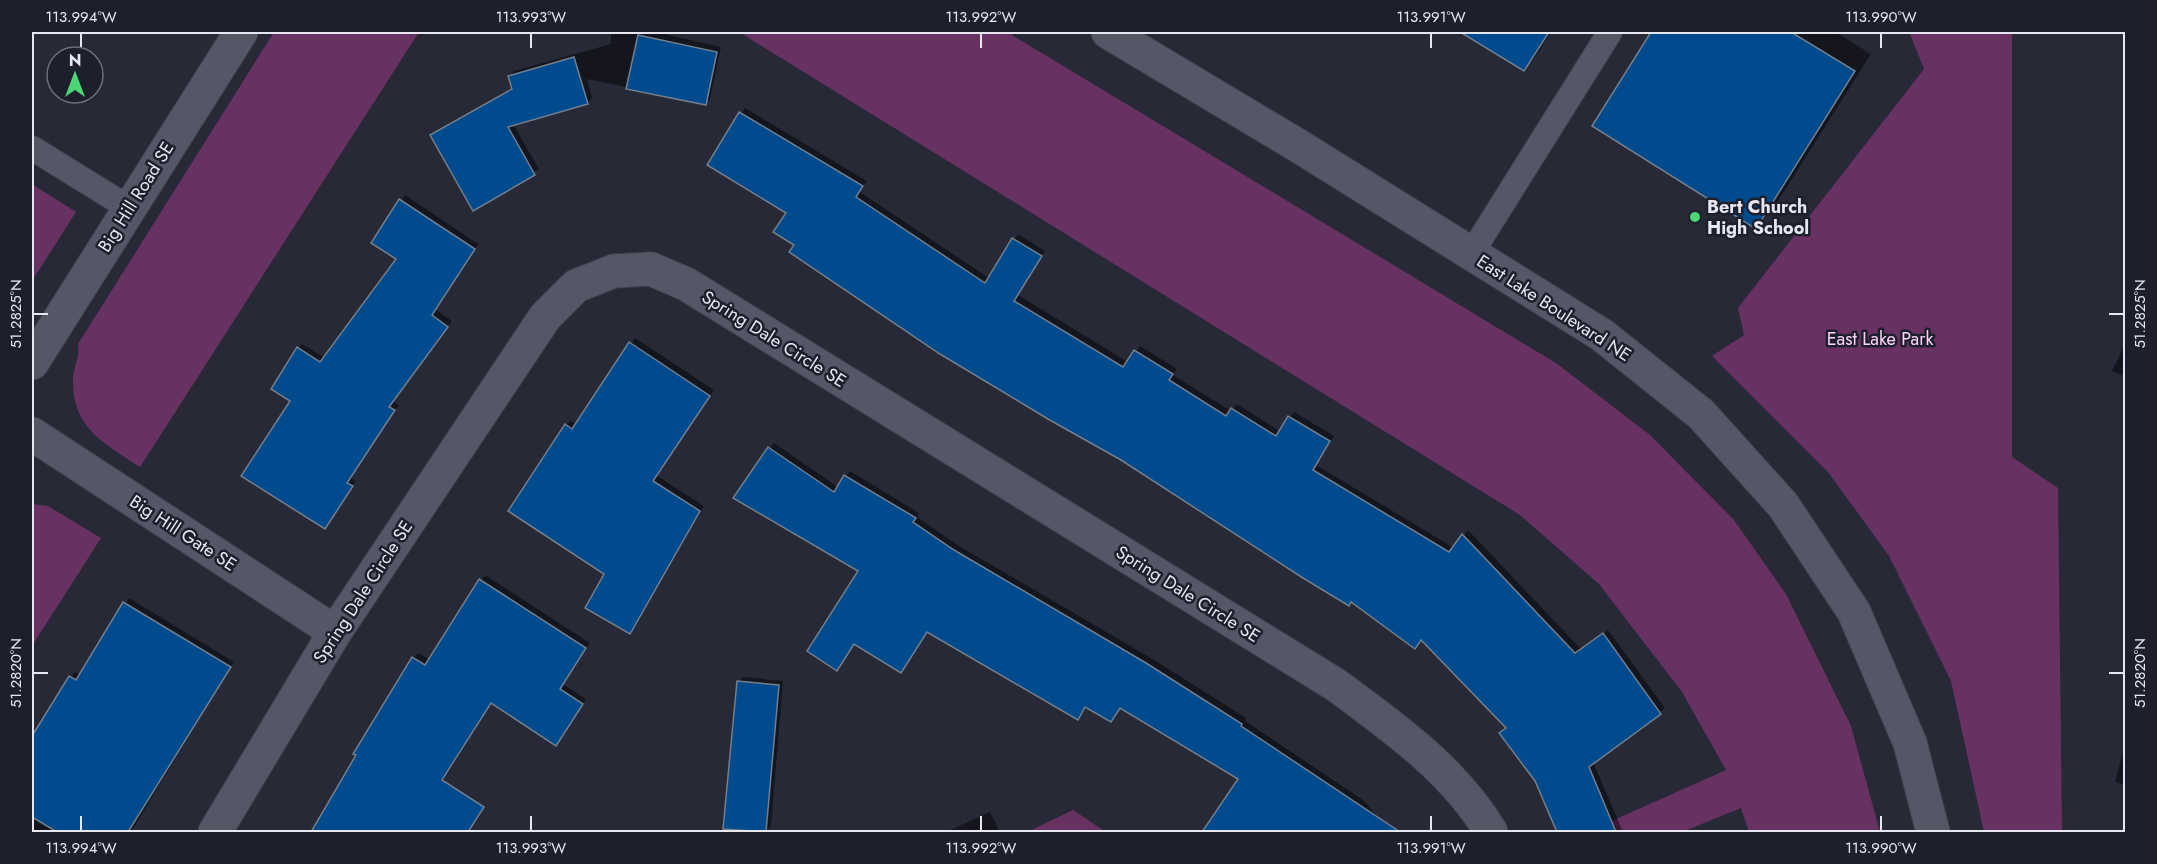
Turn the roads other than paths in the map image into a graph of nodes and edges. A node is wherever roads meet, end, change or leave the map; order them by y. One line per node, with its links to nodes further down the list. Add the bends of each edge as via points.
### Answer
1 (241, 32): 5 (street, Big Hill Road SE)
2 (1108, 32): 6 (street, East Lake Boulevard NE)
3 (1610, 32): 6 (lane)
4 (32, 148): 5 (lane)
5 (129, 208): 7 (street, Big Hill Road SE)
6 (1471, 254): 12 (street, East Lake Boulevard NE, via 1634,359 1701,414 1784,505 1854,612 1910,743)
7 (32, 363)
8 (32, 434): 9 (street, Big Hill Gate SE)
9 (335, 632): 10 (street, Spring Dale Circle SE); 11 (street, Spring Dale Circle SE, via 545,317 576,286 614,271 651,269 696,291 1336,685 1405,736 1443,772)
10 (215, 832)
11 (1491, 832)
12 (1933, 832)

